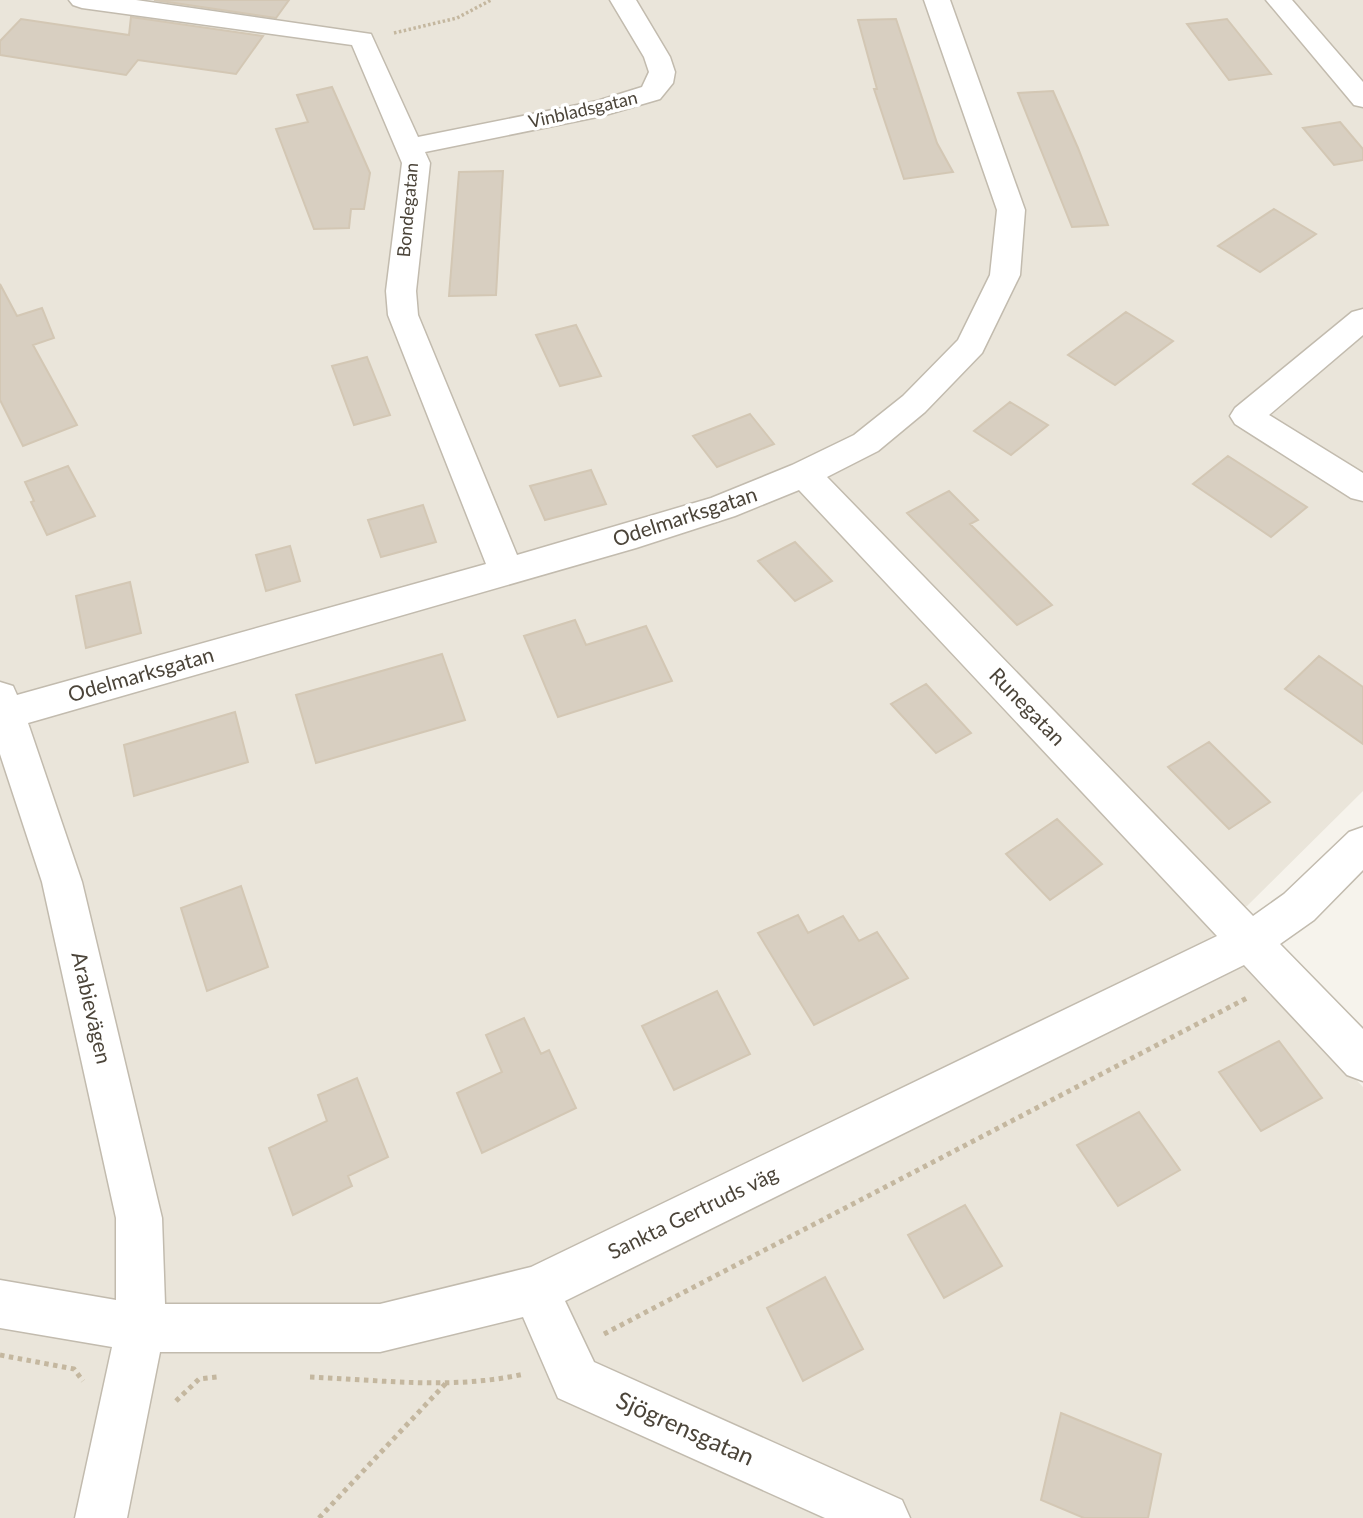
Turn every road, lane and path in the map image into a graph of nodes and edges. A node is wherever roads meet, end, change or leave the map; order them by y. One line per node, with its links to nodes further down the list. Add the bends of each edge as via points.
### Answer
1 (82, 0): 6 (street)
2 (492, 0): 6 (path, via 436,25)
3 (623, 0): 8 (street, Vinbladsgatan, via 662,72 651,93 603,108)
4 (937, 0): 10 (street, Odelmarksgatan, via 1011,210 1005,275 971,346 914,404 866,443)
5 (1279, 0): 7 (street)
6 (362, 39): 8 (street, Bondegatan)
7 (1363, 99)
8 (410, 147): 12 (street, Bondegatan, via 416,163 401,291 403,315)
9 (1363, 319): 11 (street, via 1246,415)
10 (804, 474): 12 (street, Odelmarksgatan, via 723,507); 15 (street, Runegatan)
11 (1363, 489)
12 (506, 571): 13 (street, Odelmarksgatan)
13 (4, 705): 20 (street, Arabievägen, via 62,882 139,1218)
14 (1363, 845): 15 (street, Sankta Gertruds väg, via 1298,907)
15 (1250, 941): 16 (street, Runegatan); 18 (street, Sankta Gertruds väg)
16 (1283, 975): 17 (street, Runegatan); 21 (path)
17 (1363, 1060)
18 (536, 1290): 20 (street, Sankta Gertruds väg, via 380,1328); 21 (street, Sjögrensgatan)
19 (0, 1304): 20 (street, Sankta Gertruds väg)
20 (141, 1328): 26 (street)
21 (565, 1355): 24 (path, via 507,1380); 28 (street, Sjögrensgatan, via 576,1380)
22 (227, 1375): 25 (path, via 199,1379 176,1399)
23 (296, 1377): 24 (path)
24 (448, 1381): 27 (path)
25 (173, 1413)
26 (101, 1518)
27 (319, 1518)
28 (884, 1518)

